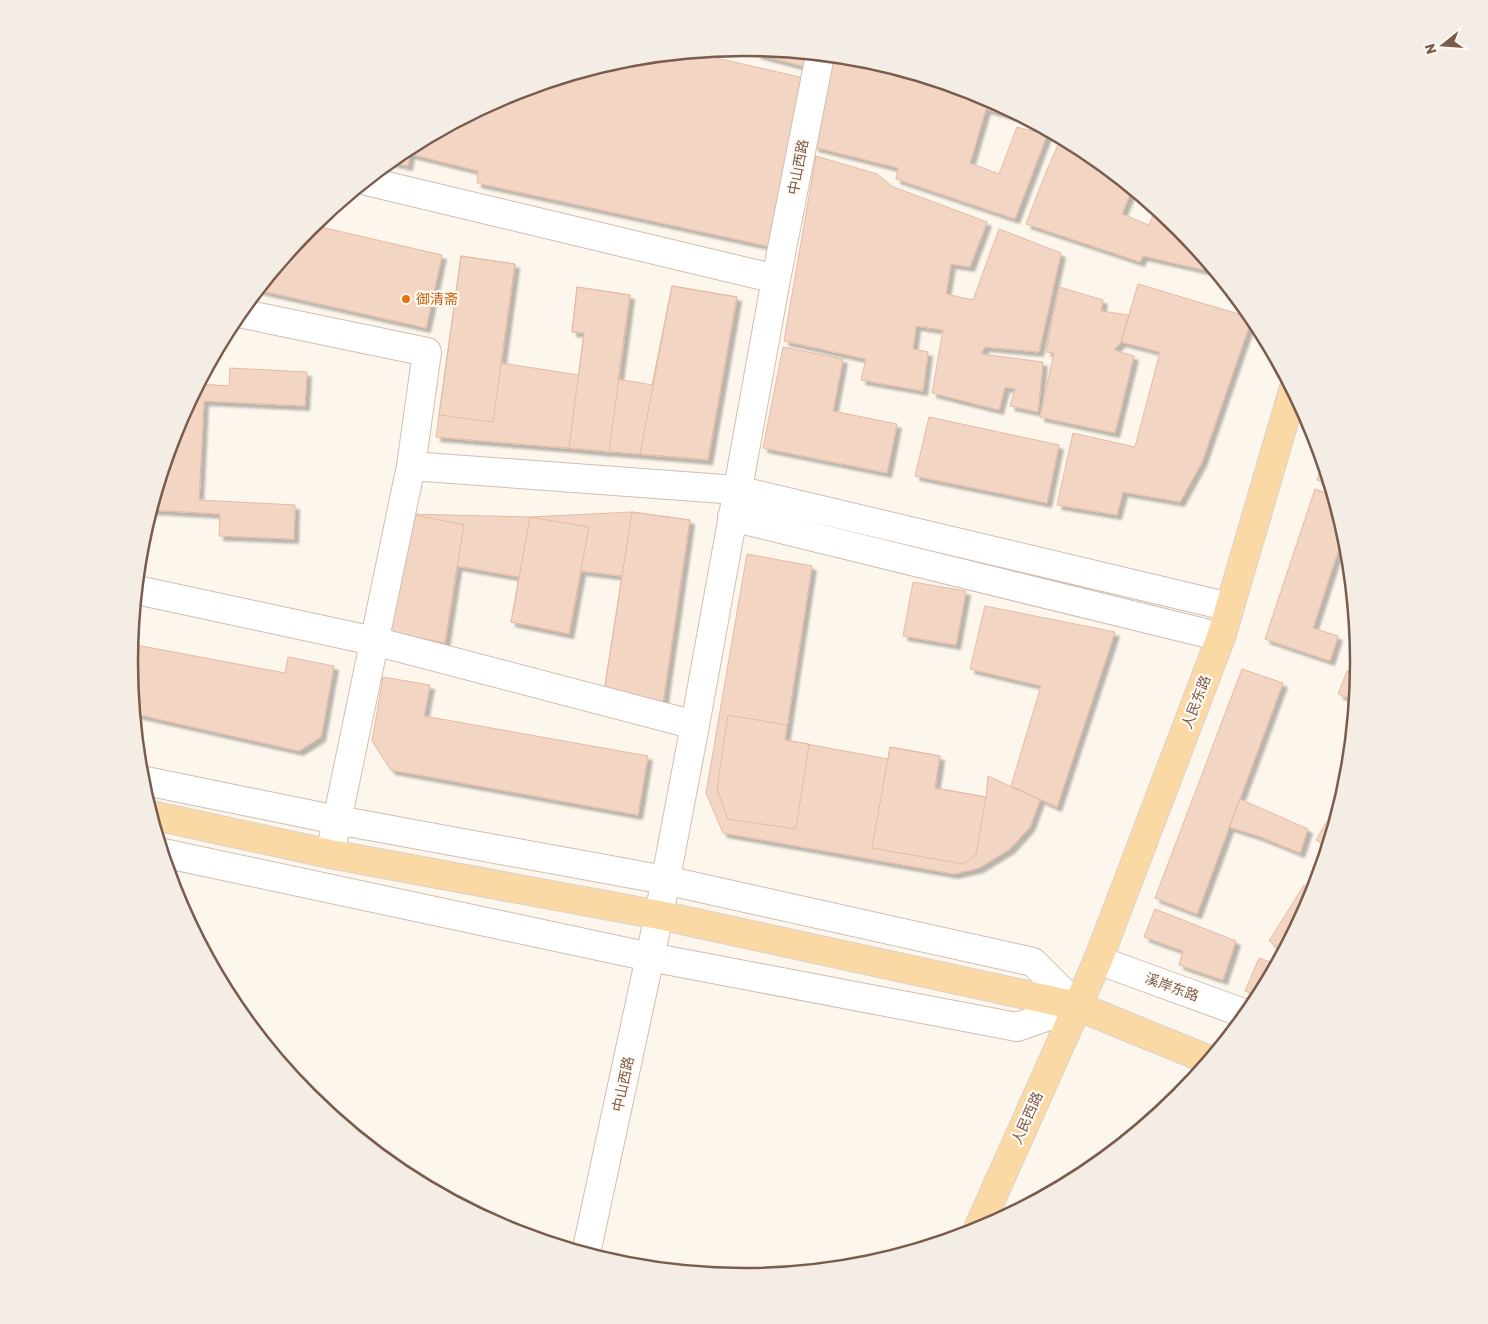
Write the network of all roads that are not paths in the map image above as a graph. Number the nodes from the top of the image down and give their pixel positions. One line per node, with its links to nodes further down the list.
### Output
1 (819, 61): 3 (street, 中山西路)
2 (372, 183): 3 (street)
3 (776, 279): 7 (street, 中山西路)
4 (247, 316): 6 (street)
5 (1290, 401): 10 (main road, 人民东路)
6 (411, 466): 7 (street); 12 (street)
7 (737, 490): 8 (street, 中山西路); 10 (street)
8 (732, 517): 11 (street); 13 (street, 中山西路)
9 (142, 591): 12 (street)
10 (1230, 608): 11 (main road, 人民东路)
11 (1221, 637): 22 (main road, 人民东路)
12 (374, 641): 13 (street); 16 (street)
13 (695, 725): 19 (street, 中山西路)
14 (150, 782): 16 (street)
15 (158, 816): 18 (main road)
16 (336, 820): 18 (street); 19 (street)
17 (169, 854): 21 (street)
18 (330, 854): 20 (main road)
19 (664, 880): 20 (street, 中山西路); 23 (street)
20 (659, 914): 21 (street, 中山西路); 23 (main road)
21 (650, 958): 23 (street); 27 (street, 中山西路)
22 (1098, 960): 23 (main road, 人民东路); 24 (street, 溪岸东路)
23 (1077, 1006): 25 (main road); 26 (main road, 人民西路)
24 (1239, 1011)
25 (1202, 1057)
26 (981, 1220)
27 (587, 1247)

